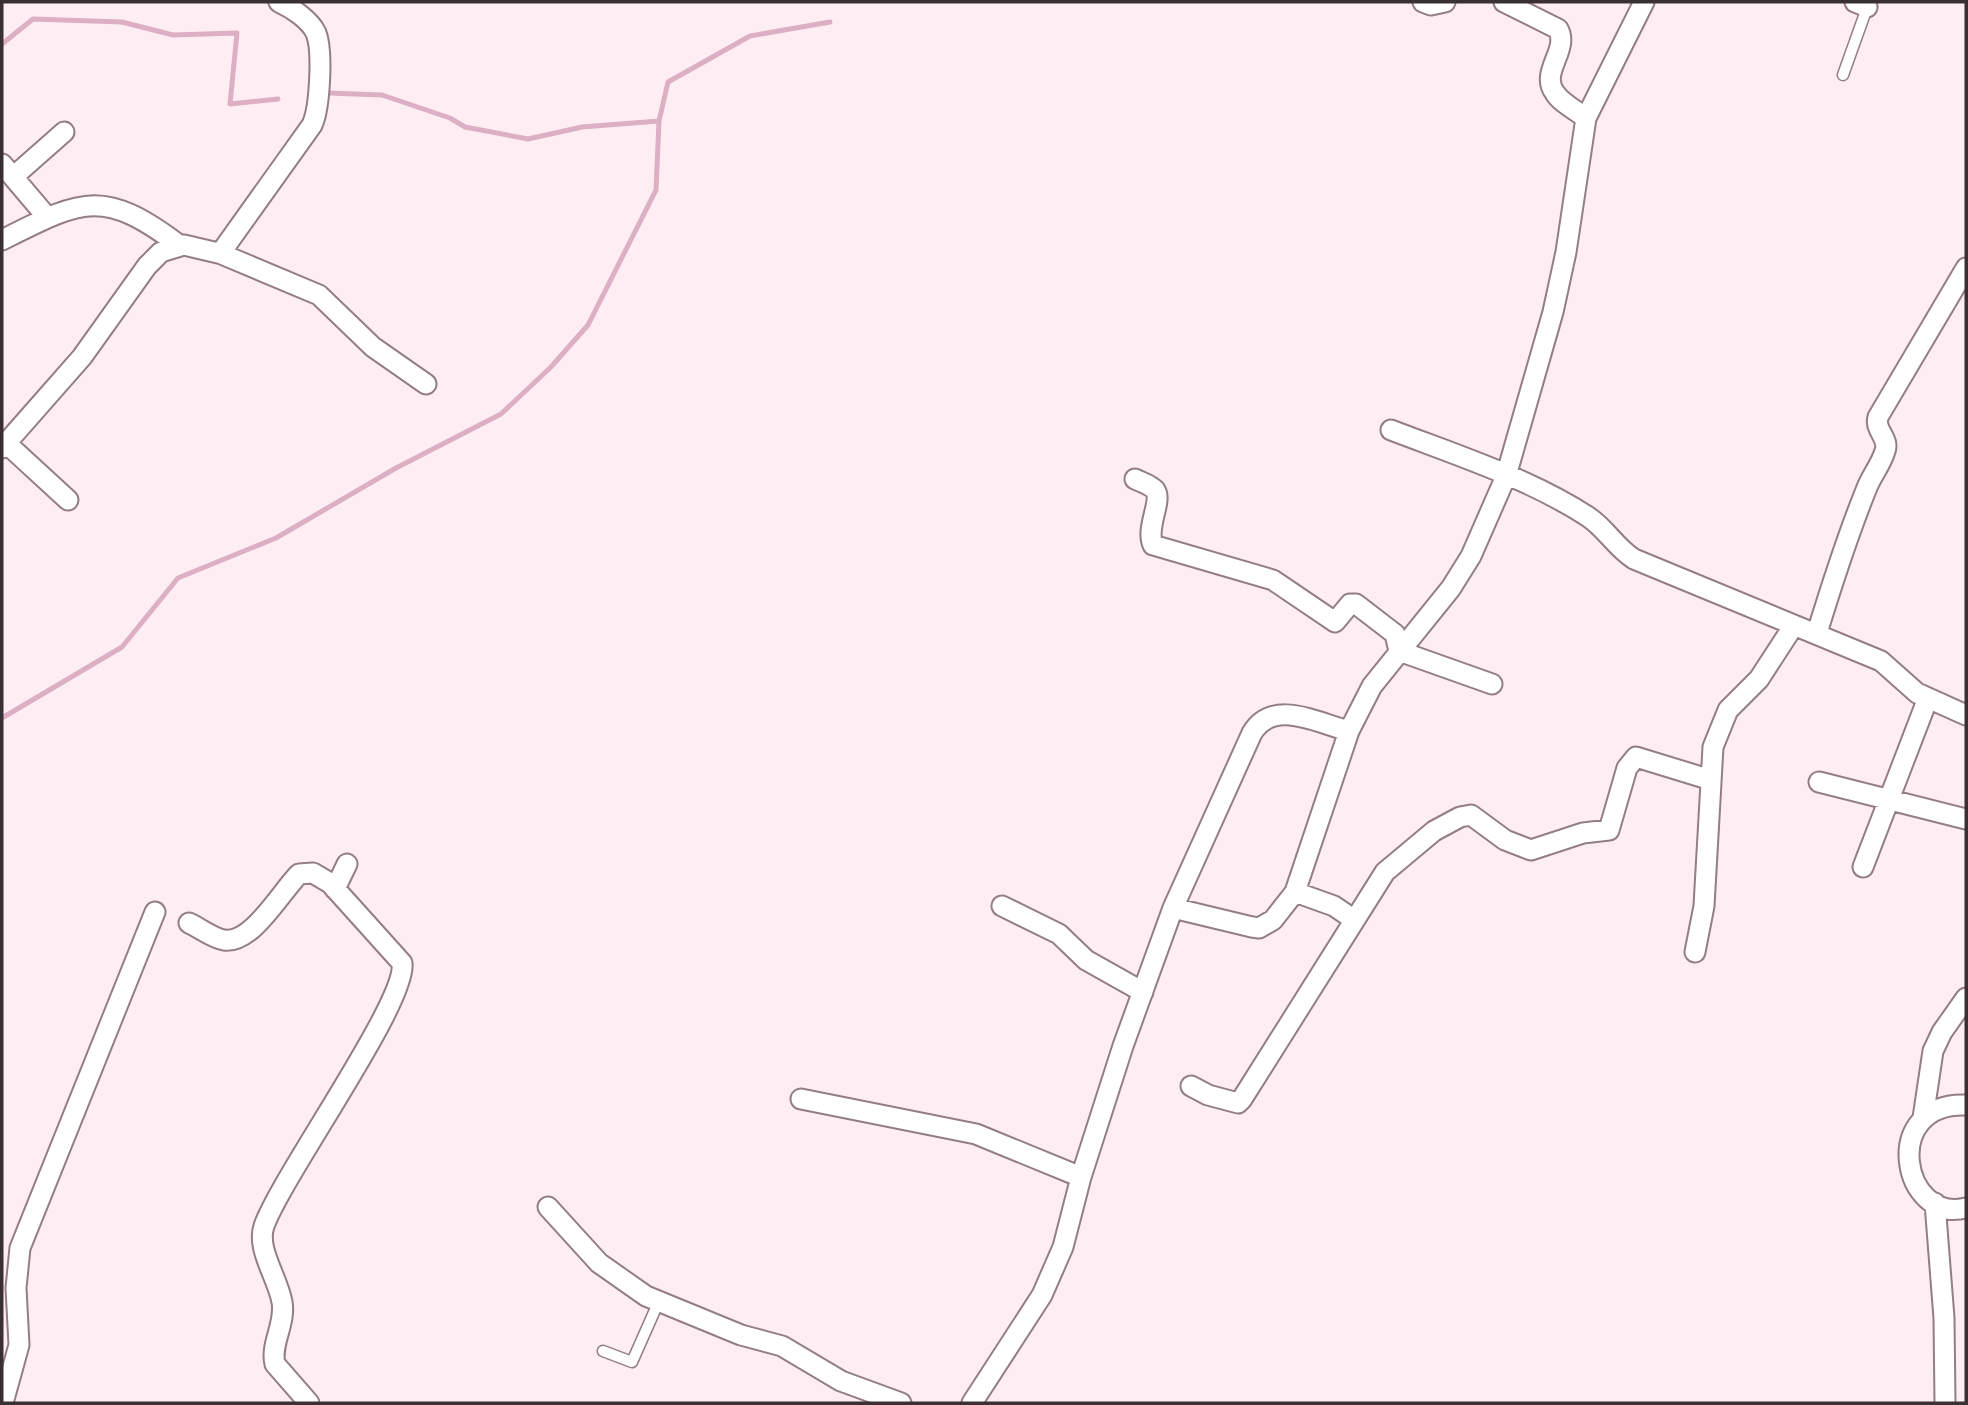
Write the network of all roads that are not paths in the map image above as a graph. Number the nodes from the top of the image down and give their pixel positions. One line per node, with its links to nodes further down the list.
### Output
1 (279, 2): 14 (street)
2 (1423, 2): 3 (street)
3 (1445, 2)
4 (1504, 2): 8 (street)
5 (1644, 2): 8 (street)
6 (1864, 3): 7 (lane)
7 (1843, 75)
8 (1586, 118): 19 (street)
9 (64, 132): 10 (street)
10 (7, 170): 11 (street)
11 (47, 217): 12 (street); 13 (street)
12 (2, 240)
13 (179, 245): 14 (street); 18 (street)
14 (219, 253): 16 (street)
15 (1966, 268): 23 (street)
16 (426, 384)
17 (1391, 430): 19 (street)
18 (4, 446): 21 (street)
19 (1506, 476): 22 (street); 24 (street)
20 (1135, 479): 24 (street)
21 (68, 500)
22 (1794, 625): 23 (street); 29 (street)
23 (1817, 633): 26 (street)
24 (1399, 651): 25 (street); 28 (street)
25 (1492, 684)
26 (1928, 698): 27 (street); 31 (street)
27 (1966, 715)
28 (1349, 732): 36 (street); 38 (street)
29 (1711, 780): 40 (street); 42 (street)
30 (1819, 782): 31 (street)
31 (1890, 798): 32 (street); 34 (street)
32 (1966, 819)
33 (347, 864): 35 (street)
34 (1863, 867)
35 (335, 889): 41 (street); 56 (street)
36 (1295, 892): 38 (street); 40 (street)
37 (1002, 906): 43 (street)
38 (1173, 908): 43 (street)
39 (155, 912): 55 (street)
40 (1353, 919): 45 (street)
41 (190, 923)
42 (1695, 951)
43 (1143, 992): 49 (street)
44 (1966, 998): 48 (street)
45 (1191, 1086)
46 (801, 1099): 49 (street)
47 (1966, 1105): 48 (street)
48 (1923, 1118): 50 (street)
49 (1081, 1177): 58 (street)
50 (1936, 1203): 52 (street); 59 (street)
51 (548, 1207): 53 (street)
52 (1966, 1208)
53 (659, 1301): 54 (lane); 57 (street)
54 (603, 1351)
55 (3, 1403)
56 (309, 1403)
57 (901, 1403)
58 (972, 1403)
59 (1945, 1403)

